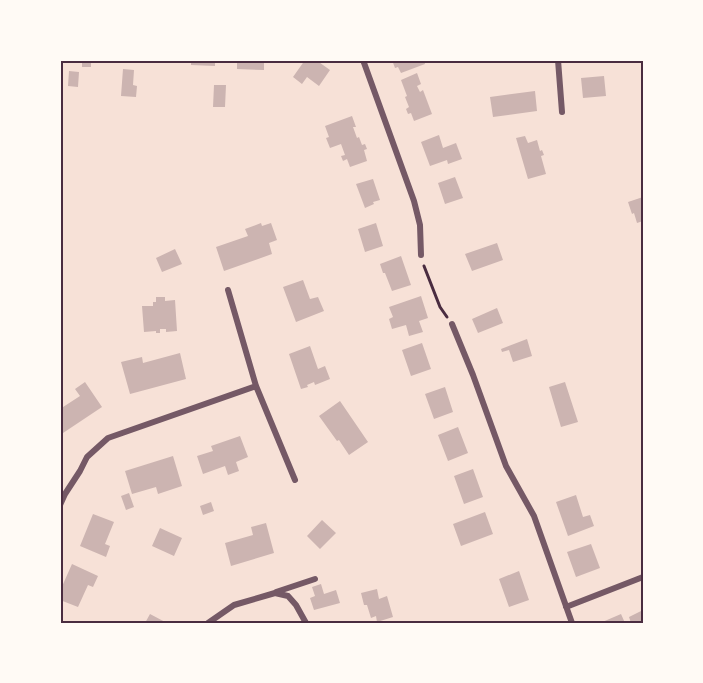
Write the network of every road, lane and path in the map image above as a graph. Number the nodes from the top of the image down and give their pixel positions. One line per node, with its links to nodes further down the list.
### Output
1 (363, 60): 4 (street)
2 (558, 60): 3 (street)
3 (562, 112)
4 (421, 255): 6 (path)
5 (228, 290): 7 (street)
6 (452, 324): 13 (street)
7 (256, 386): 8 (street); 9 (street)
8 (296, 480)
9 (60, 505)
10 (643, 577): 13 (street)
11 (315, 579): 12 (street)
12 (275, 592): 14 (street); 15 (street)
13 (566, 607): 16 (street)
14 (208, 623)
15 (306, 623)
16 (572, 623)

